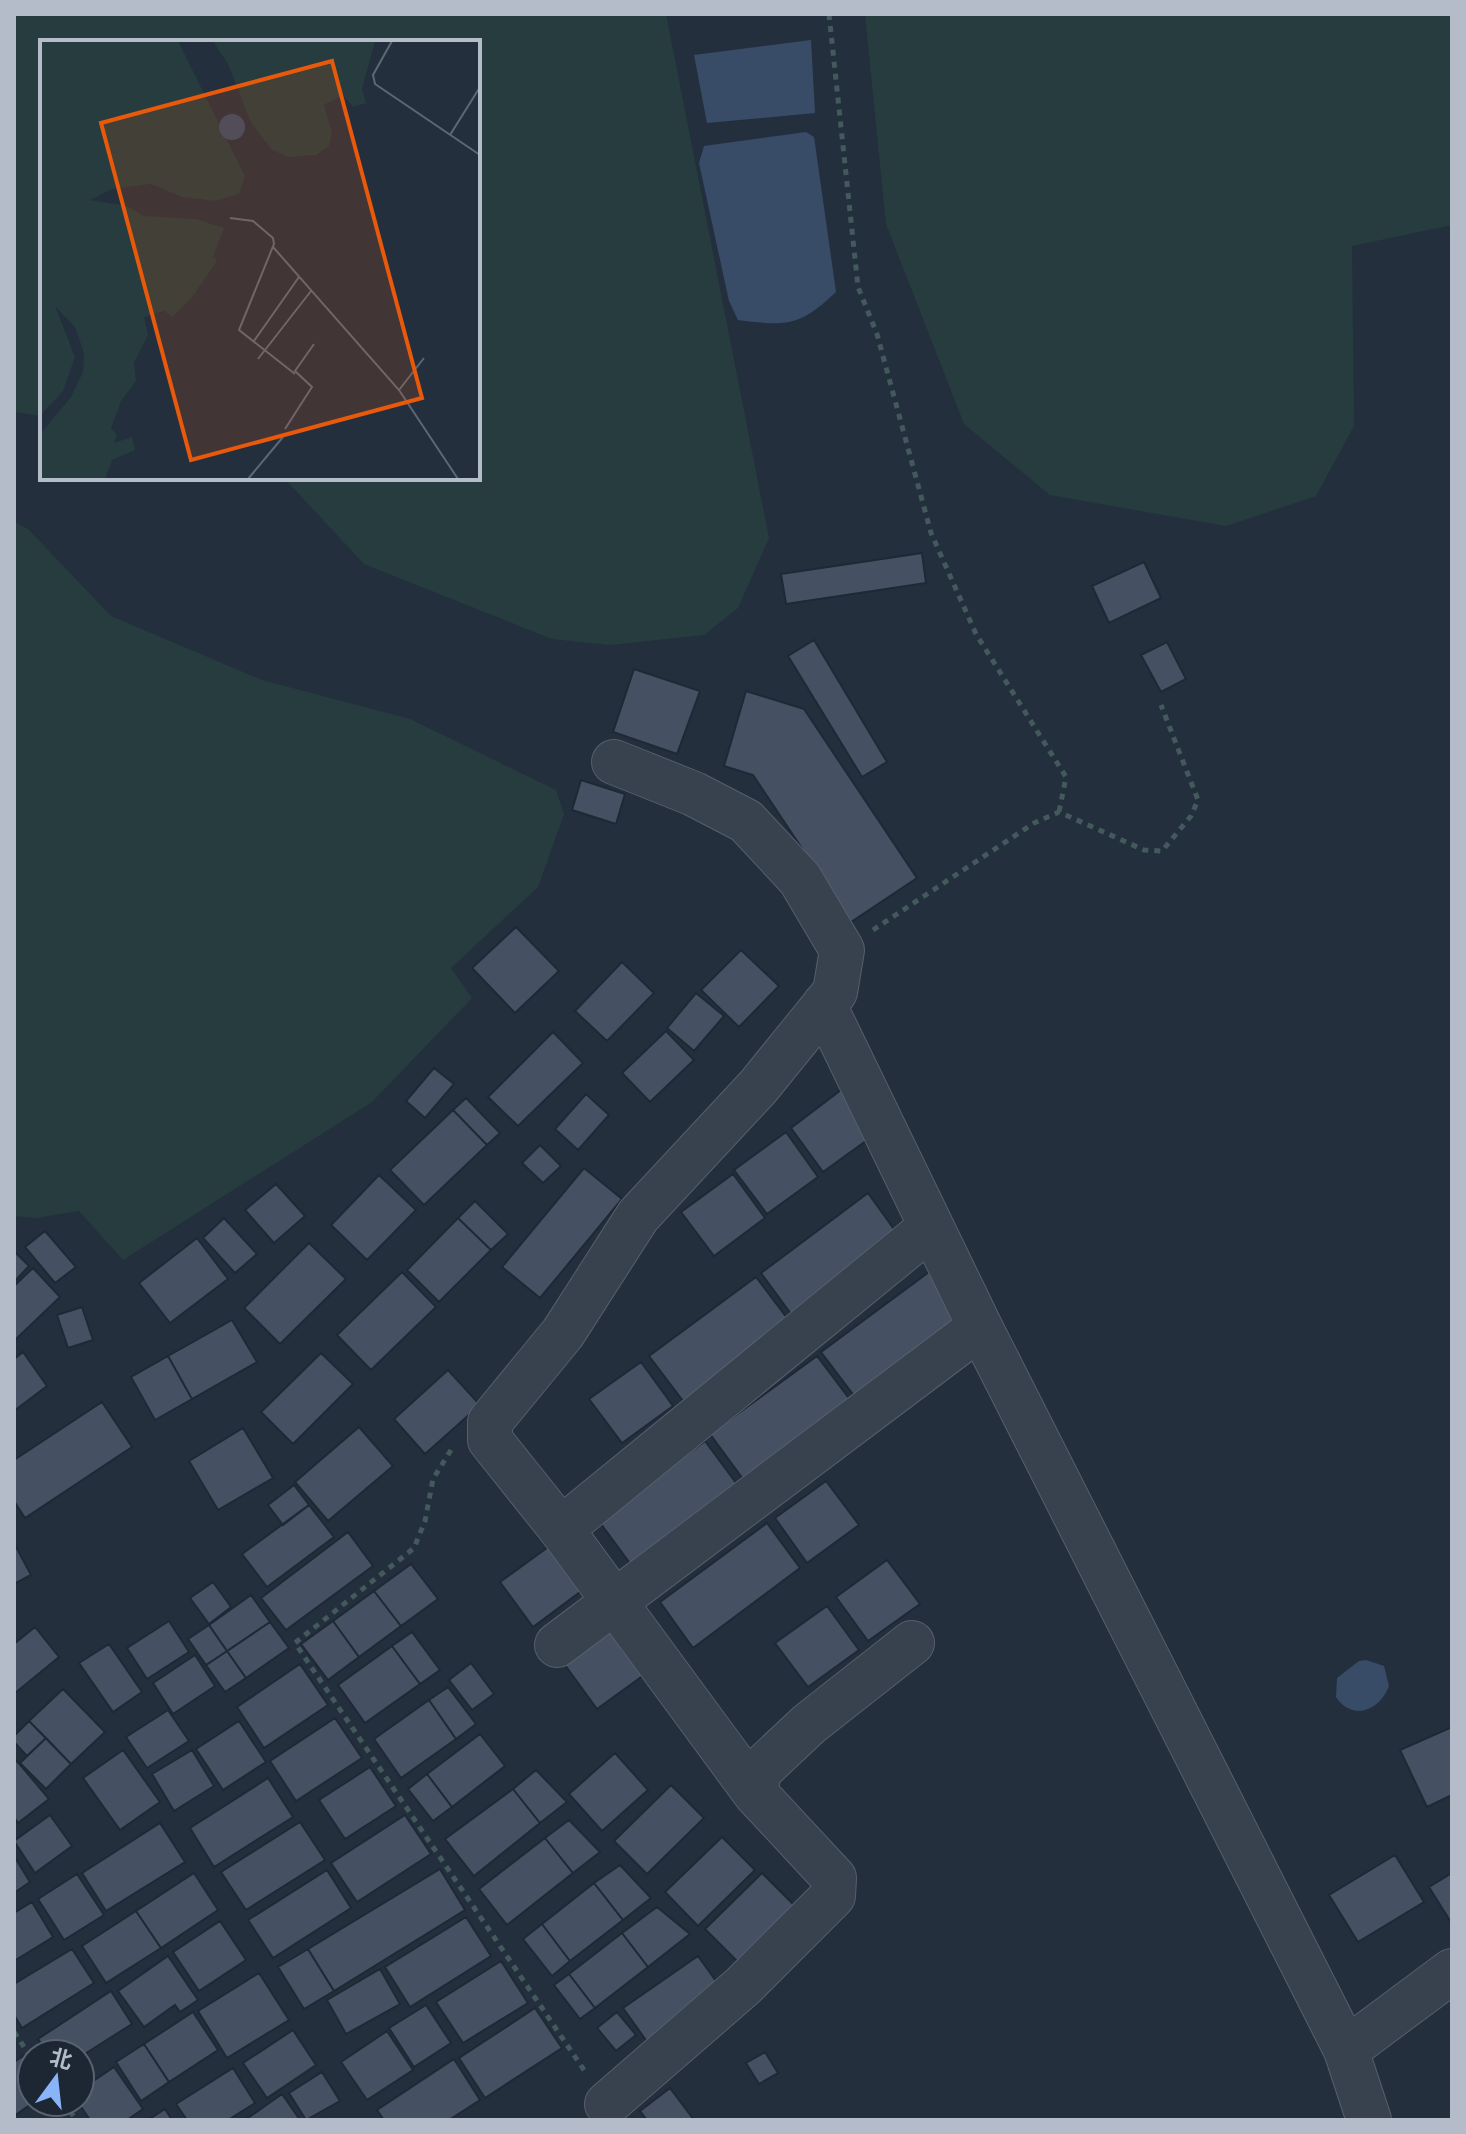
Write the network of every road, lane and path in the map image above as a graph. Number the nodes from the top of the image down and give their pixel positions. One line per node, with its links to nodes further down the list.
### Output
1 (829, 14): 4 (path)
2 (1161, 705): 4 (path)
3 (614, 762): 5 (street)
4 (1059, 812): 5 (path)
5 (842, 950): 6 (street)
6 (824, 1005): 7 (street); 9 (street)
7 (931, 1227): 8 (street); 10 (street)
8 (980, 1327): 11 (street); 16 (street)
9 (490, 1422): 10 (street); 17 (path)
10 (561, 1529): 11 (street)
11 (615, 1603): 13 (street); 14 (street)
12 (912, 1643): 14 (street)
13 (557, 1645)
14 (755, 1793): 17 (street)
15 (1452, 1971): 16 (street)
16 (1346, 2050): 18 (street)
17 (607, 2104)
18 (1369, 2120)

